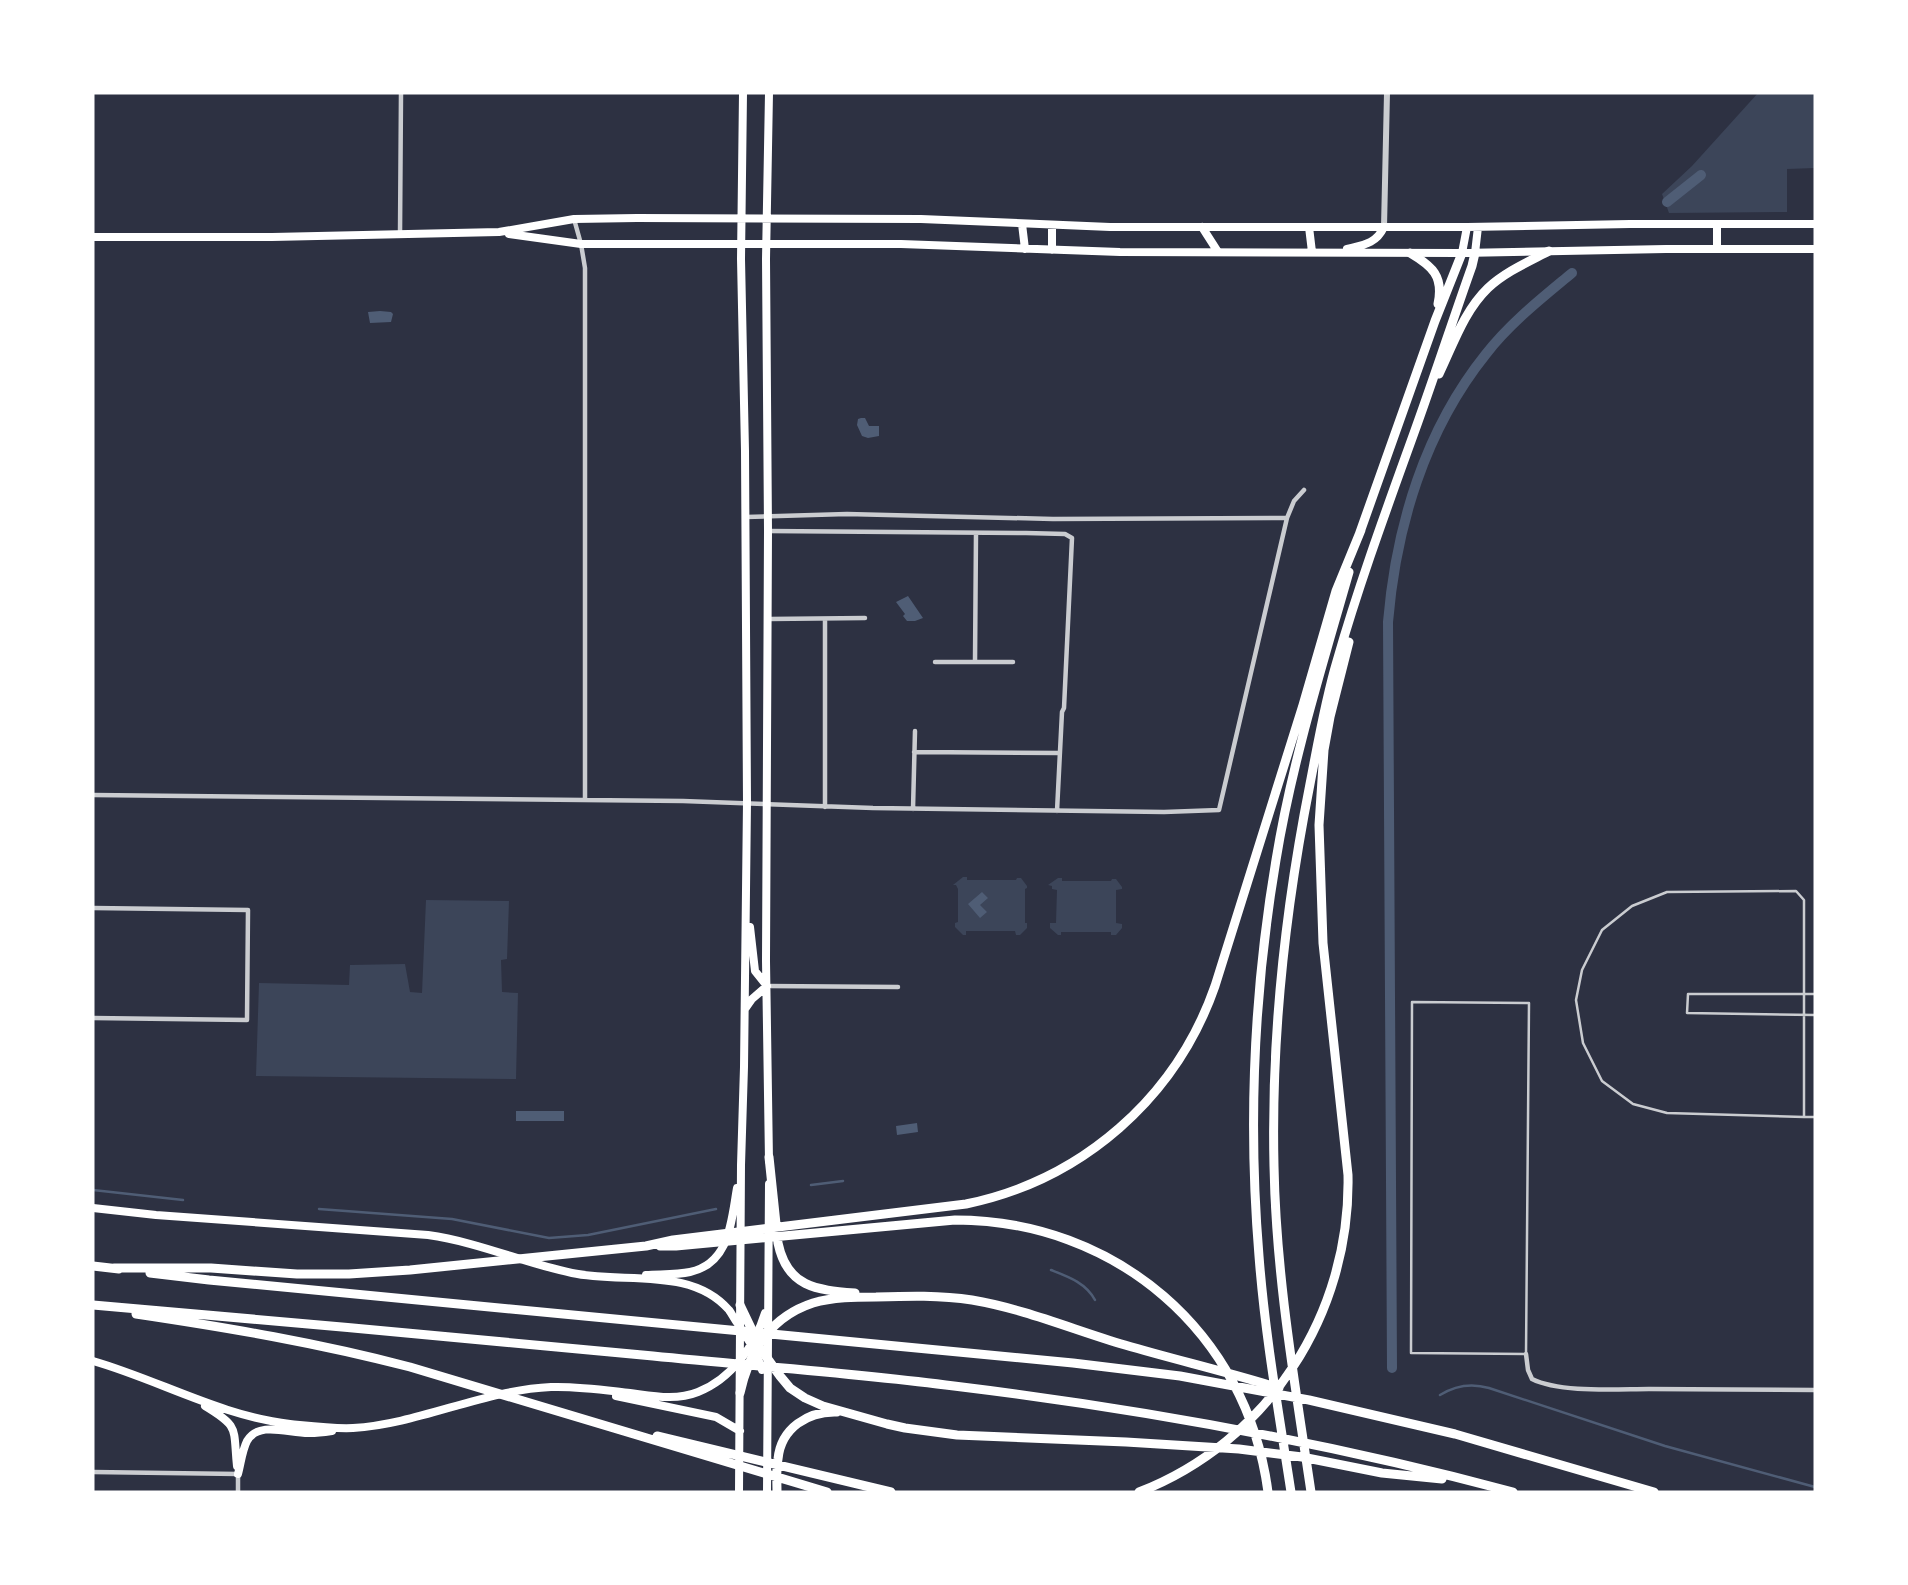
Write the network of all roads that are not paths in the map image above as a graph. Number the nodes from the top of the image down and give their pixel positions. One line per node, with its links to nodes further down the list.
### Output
1 (401, 93): 18 (street)
2 (743, 93): 5 (main road)
3 (769, 93): 6 (main road)
4 (1387, 93): 16 (street)
5 (742, 218): 6 (main road); 7 (main road); 20 (main road)
6 (767, 218): 8 (main road); 21 (main road)
7 (575, 219): 17 (main road); 22 (street)
8 (1022, 223): 11 (main road); 23 (main road)
9 (1717, 224): 10 (main road); 15 (main road); 24 (main road)
10 (1815, 224)
11 (1052, 225): 12 (main road); 26 (main road)
12 (1202, 227): 13 (main road); 28 (main road)
13 (1309, 227): 16 (main road); 29 (main road)
14 (1467, 227): 15 (main road); 16 (main road); 32 (main road)
15 (1478, 227): 33 (main road)
16 (1384, 228): 30 (main road)
17 (499, 232): 18 (main road); 22 (main road)
18 (400, 235): 19 (main road)
19 (93, 237)
20 (741, 243): 21 (main road); 22 (main road); 38 (main road)
21 (766, 243): 23 (main road); 37 (main road)
22 (582, 244): 54 (street)
23 (1025, 249): 26 (main road)
24 (1717, 249): 25 (main road); 27 (main road)
25 (1815, 249)
26 (1052, 250): 28 (main road)
27 (1549, 251): 33 (main road); 35 (highway)
28 (1218, 252): 29 (main road)
29 (1312, 252): 30 (main road)
30 (1331, 252): 31 (main road)
31 (1410, 253): 32 (main road); 34 (highway)
32 (1462, 253): 33 (main road); 34 (highway)
33 (1475, 253): 35 (highway)
34 (1435, 321): 40 (highway)
35 (1425, 401): 43 (highway)
36 (1304, 491): 39 (street)
37 (768, 516): 38 (street); 39 (street); 41 (main road)
38 (746, 517): 55 (main road)
39 (1287, 518): 59 (street)
40 (1361, 530): 75 (highway); 111 (highway)
41 (768, 531): 42 (street); 45 (main road)
42 (976, 533): 48 (street); 52 (street)
43 (1359, 594): 109 (highway); 112 (highway)
44 (865, 618): 46 (street)
45 (768, 619): 46 (street); 56 (main road)
46 (825, 619): 57 (street)
47 (935, 662): 48 (street)
48 (975, 662): 49 (street)
49 (1013, 662)
50 (915, 731): 51 (street)
51 (914, 752): 52 (street); 58 (street)
52 (1059, 754): 59 (street)
53 (93, 795): 54 (street)
54 (584, 800): 55 (street)
55 (747, 802): 56 (street); 60 (main road)
56 (767, 804): 57 (street); 62 (main road)
57 (825, 807): 58 (street)
58 (913, 809): 59 (street)
59 (1056, 811)
60 (746, 887): 62 (main road); 66 (main road)
61 (93, 908): 69 (street)
62 (767, 986): 63 (street); 66 (main road); 72 (main road)
63 (898, 987)
64 (1804, 994): 65 (lane); 67 (lane); 67 (lane); 70 (lane)
65 (1815, 994)
66 (745, 1009): 73 (main road)
67 (1804, 1014): 68 (lane); 70 (lane)
68 (1815, 1014)
69 (93, 1018)
70 (1804, 1117): 71 (lane)
71 (1815, 1117)
72 (769, 1157): 79 (highway); 80 (main road)
73 (741, 1166): 78 (main road); 81 (main road)
74 (93, 1208): 78 (main road)
75 (646, 1246): 77 (highway); 110 (highway)
76 (93, 1266): 77 (highway)
77 (114, 1268): 95 (highway)
78 (608, 1278): 83 (main road)
79 (895, 1296): 84 (highway); 95 (highway)
80 (768, 1303): 84 (main road); 85 (main road)
81 (740, 1305): 83 (main road); 85 (highway)
82 (93, 1306): 97 (highway); 102 (highway)
83 (740, 1328): 85 (main road); 87 (main road)
84 (768, 1332): 85 (highway); 88 (main road)
85 (755, 1344): 87 (main road); 88 (highway); 91 (main road); 93 (highway)
86 (1526, 1354): 86 (lane); 92 (street)
87 (740, 1359): 90 (main road); 93 (main road)
88 (768, 1359): 91 (main road); 96 (highway)
89 (93, 1361): 94 (main road)
90 (579, 1387): 98 (main road); 99 (main road)
91 (768, 1390): 105 (main road)
92 (1815, 1390)
93 (740, 1394): 99 (main road)
94 (188, 1395): 98 (main road); 101 (main road)
95 (1337, 1406): 114 (highway)
96 (856, 1416): 102 (highway); 106 (highway)
97 (597, 1423): 107 (highway); 108 (highway)
98 (352, 1428): 101 (main road)
99 (740, 1431): 104 (main road)
100 (93, 1472): 101 (street)
101 (238, 1474): 103 (street)
102 (1475, 1483): 113 (highway)
103 (238, 1492)
104 (739, 1492)
105 (767, 1492)
106 (777, 1492)
107 (825, 1492)
108 (891, 1492)
109 (1139, 1492)
110 (1268, 1492)
111 (1291, 1492)
112 (1311, 1492)
113 (1513, 1492)
114 (1654, 1492)

